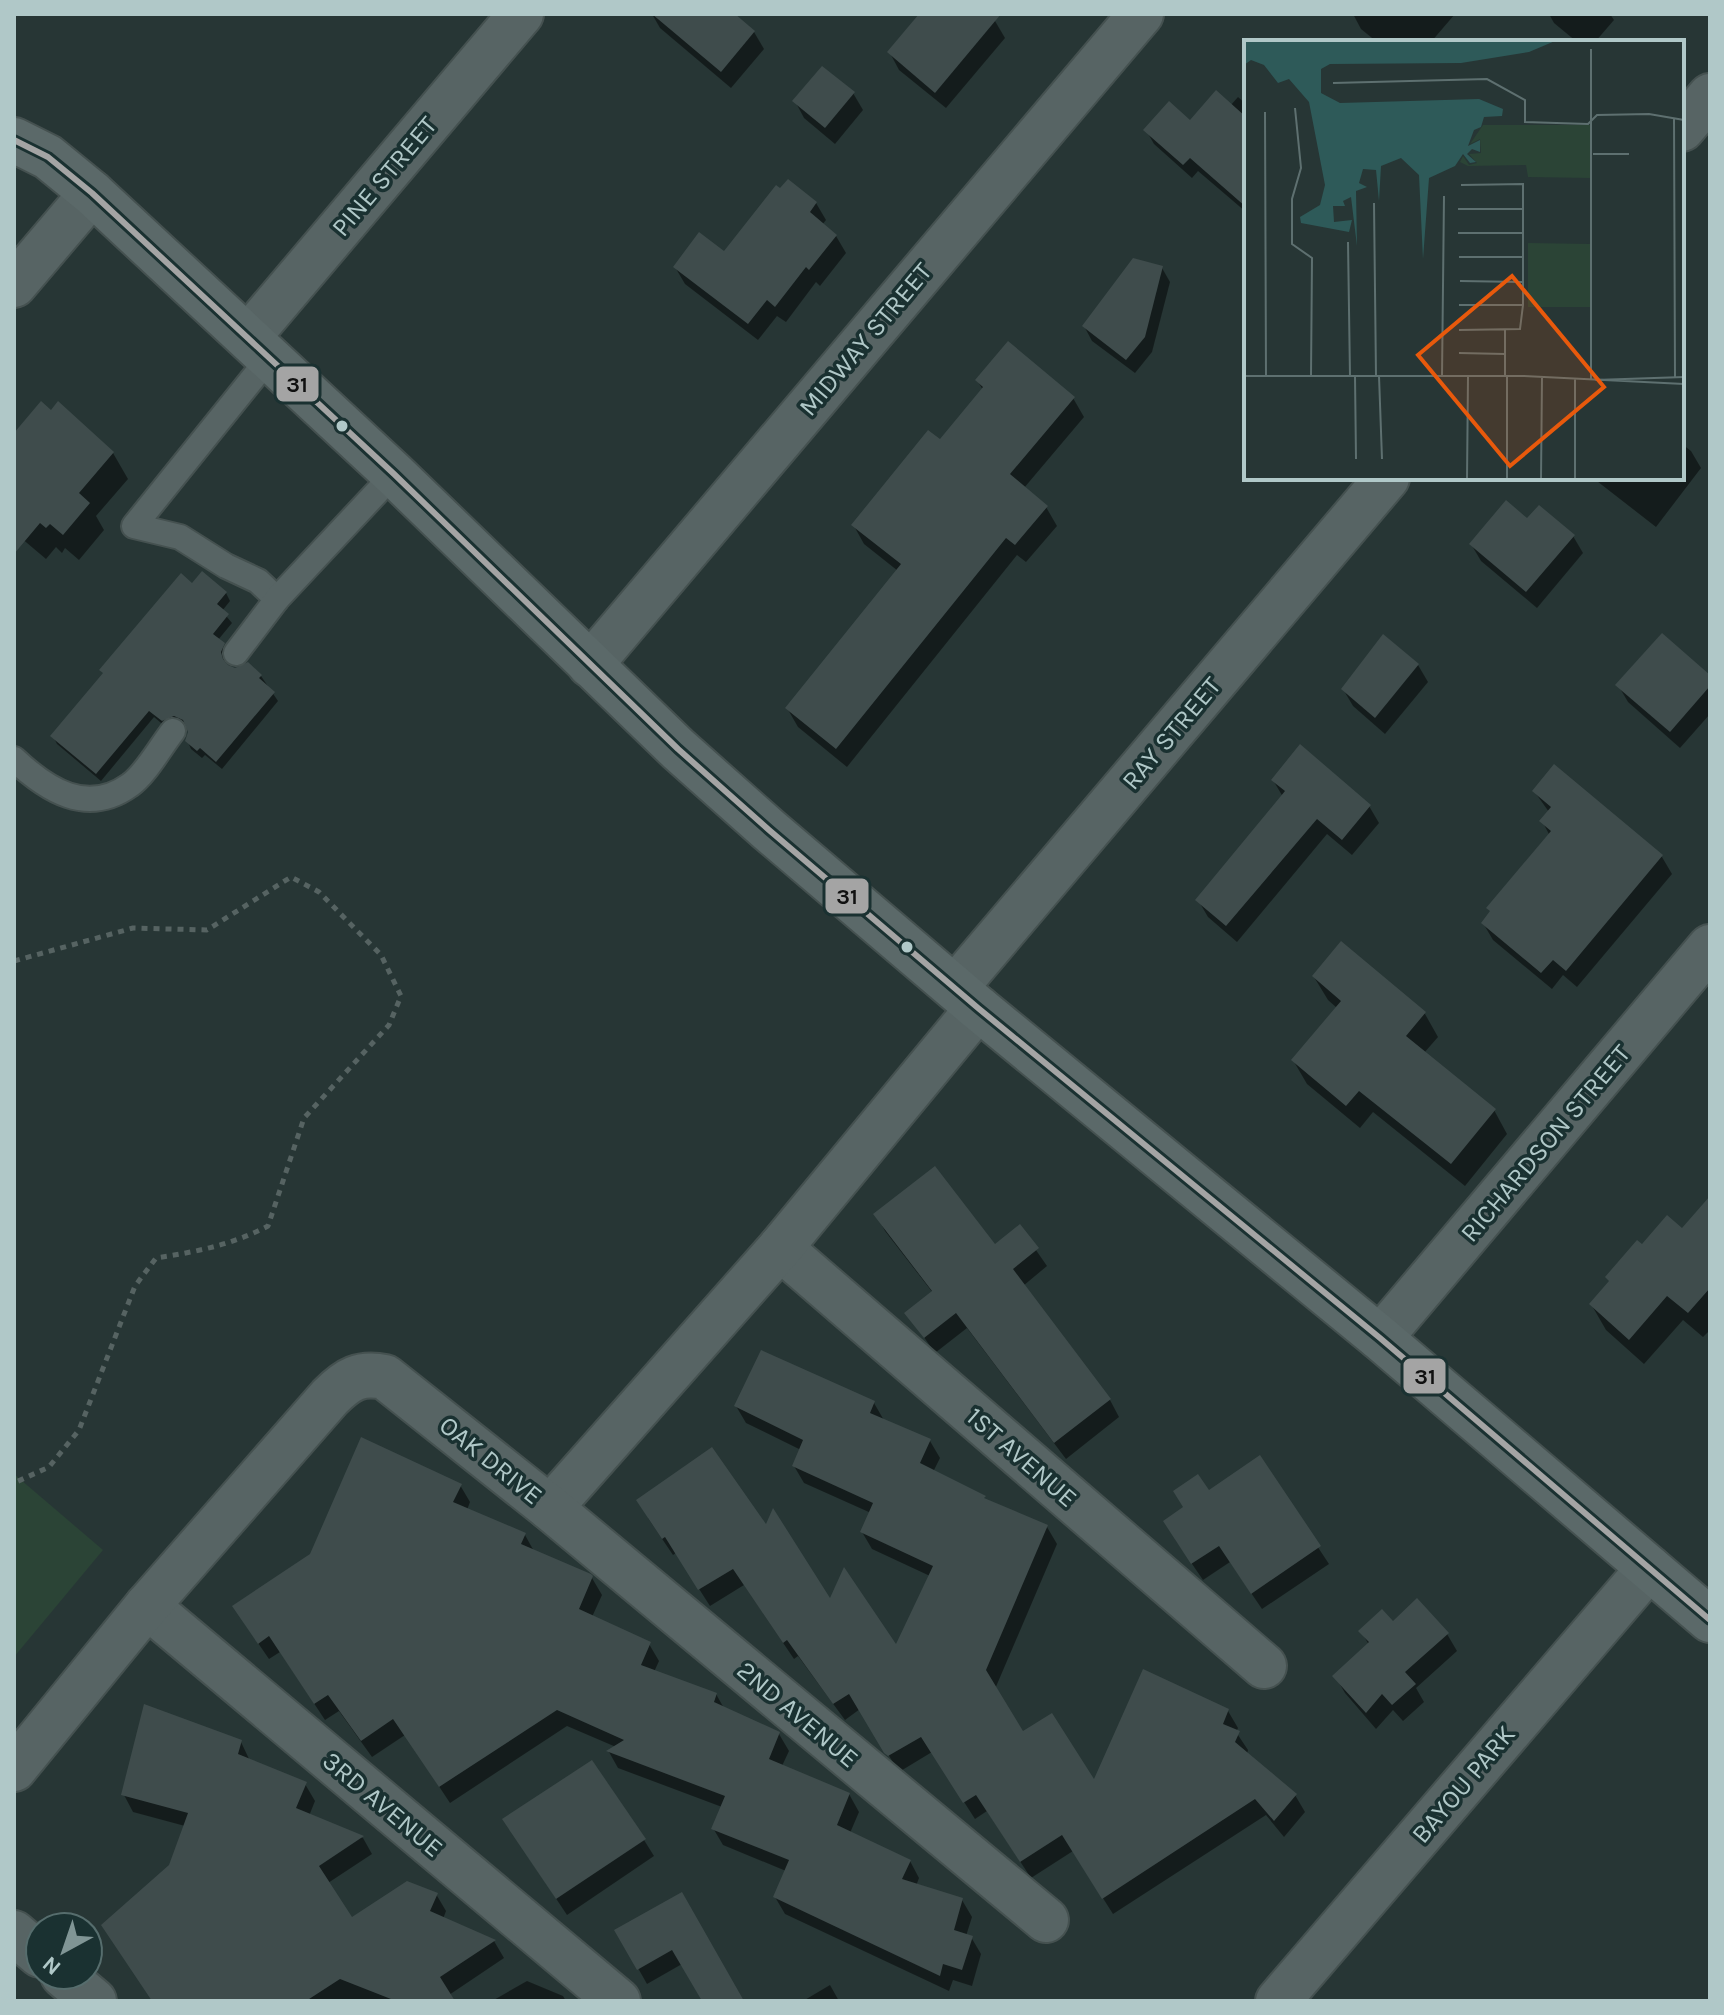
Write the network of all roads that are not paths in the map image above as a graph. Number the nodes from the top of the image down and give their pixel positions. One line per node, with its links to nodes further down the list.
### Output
1 (521, 14): 9 (street, PINE STREET)
2 (1141, 14): 14 (street, MIDWAY STREET)
3 (1710, 96): 5 (street)
4 (14, 109): 6 (main road)
5 (1684, 127)
6 (31, 148): 7 (main road)
7 (92, 193): 8 (street); 9 (main road)
8 (14, 285)
9 (259, 347): 10 (main road); 12 (lane)
10 (394, 474): 12 (lane); 14 (main road)
11 (1385, 480): 18 (street, RAY STREET)
12 (277, 599): 13 (lane)
13 (236, 653)
14 (590, 665): 18 (main road)
15 (173, 731): 16 (lane)
16 (14, 759)
17 (1710, 947): 20 (street, RICHARDSON STREET)
18 (967, 998): 19 (street, OAK DRIVE); 20 (main road)
19 (780, 1248): 21 (street, OAK DRIVE); 25 (street, 1ST AVENUE)
20 (1380, 1338): 22 (main road)
21 (550, 1508): 23 (street, OAK DRIVE); 27 (street, 2ND AVENUE)
22 (1649, 1568): 24 (main road); 29 (street, BAYOU PARK)
23 (147, 1606): 26 (street, OAK DRIVE); 28 (street, 3RD AVENUE)
24 (1710, 1620)
25 (1264, 1666)
26 (14, 1769)
27 (1046, 1920)
28 (618, 2001)
29 (1278, 2001)

